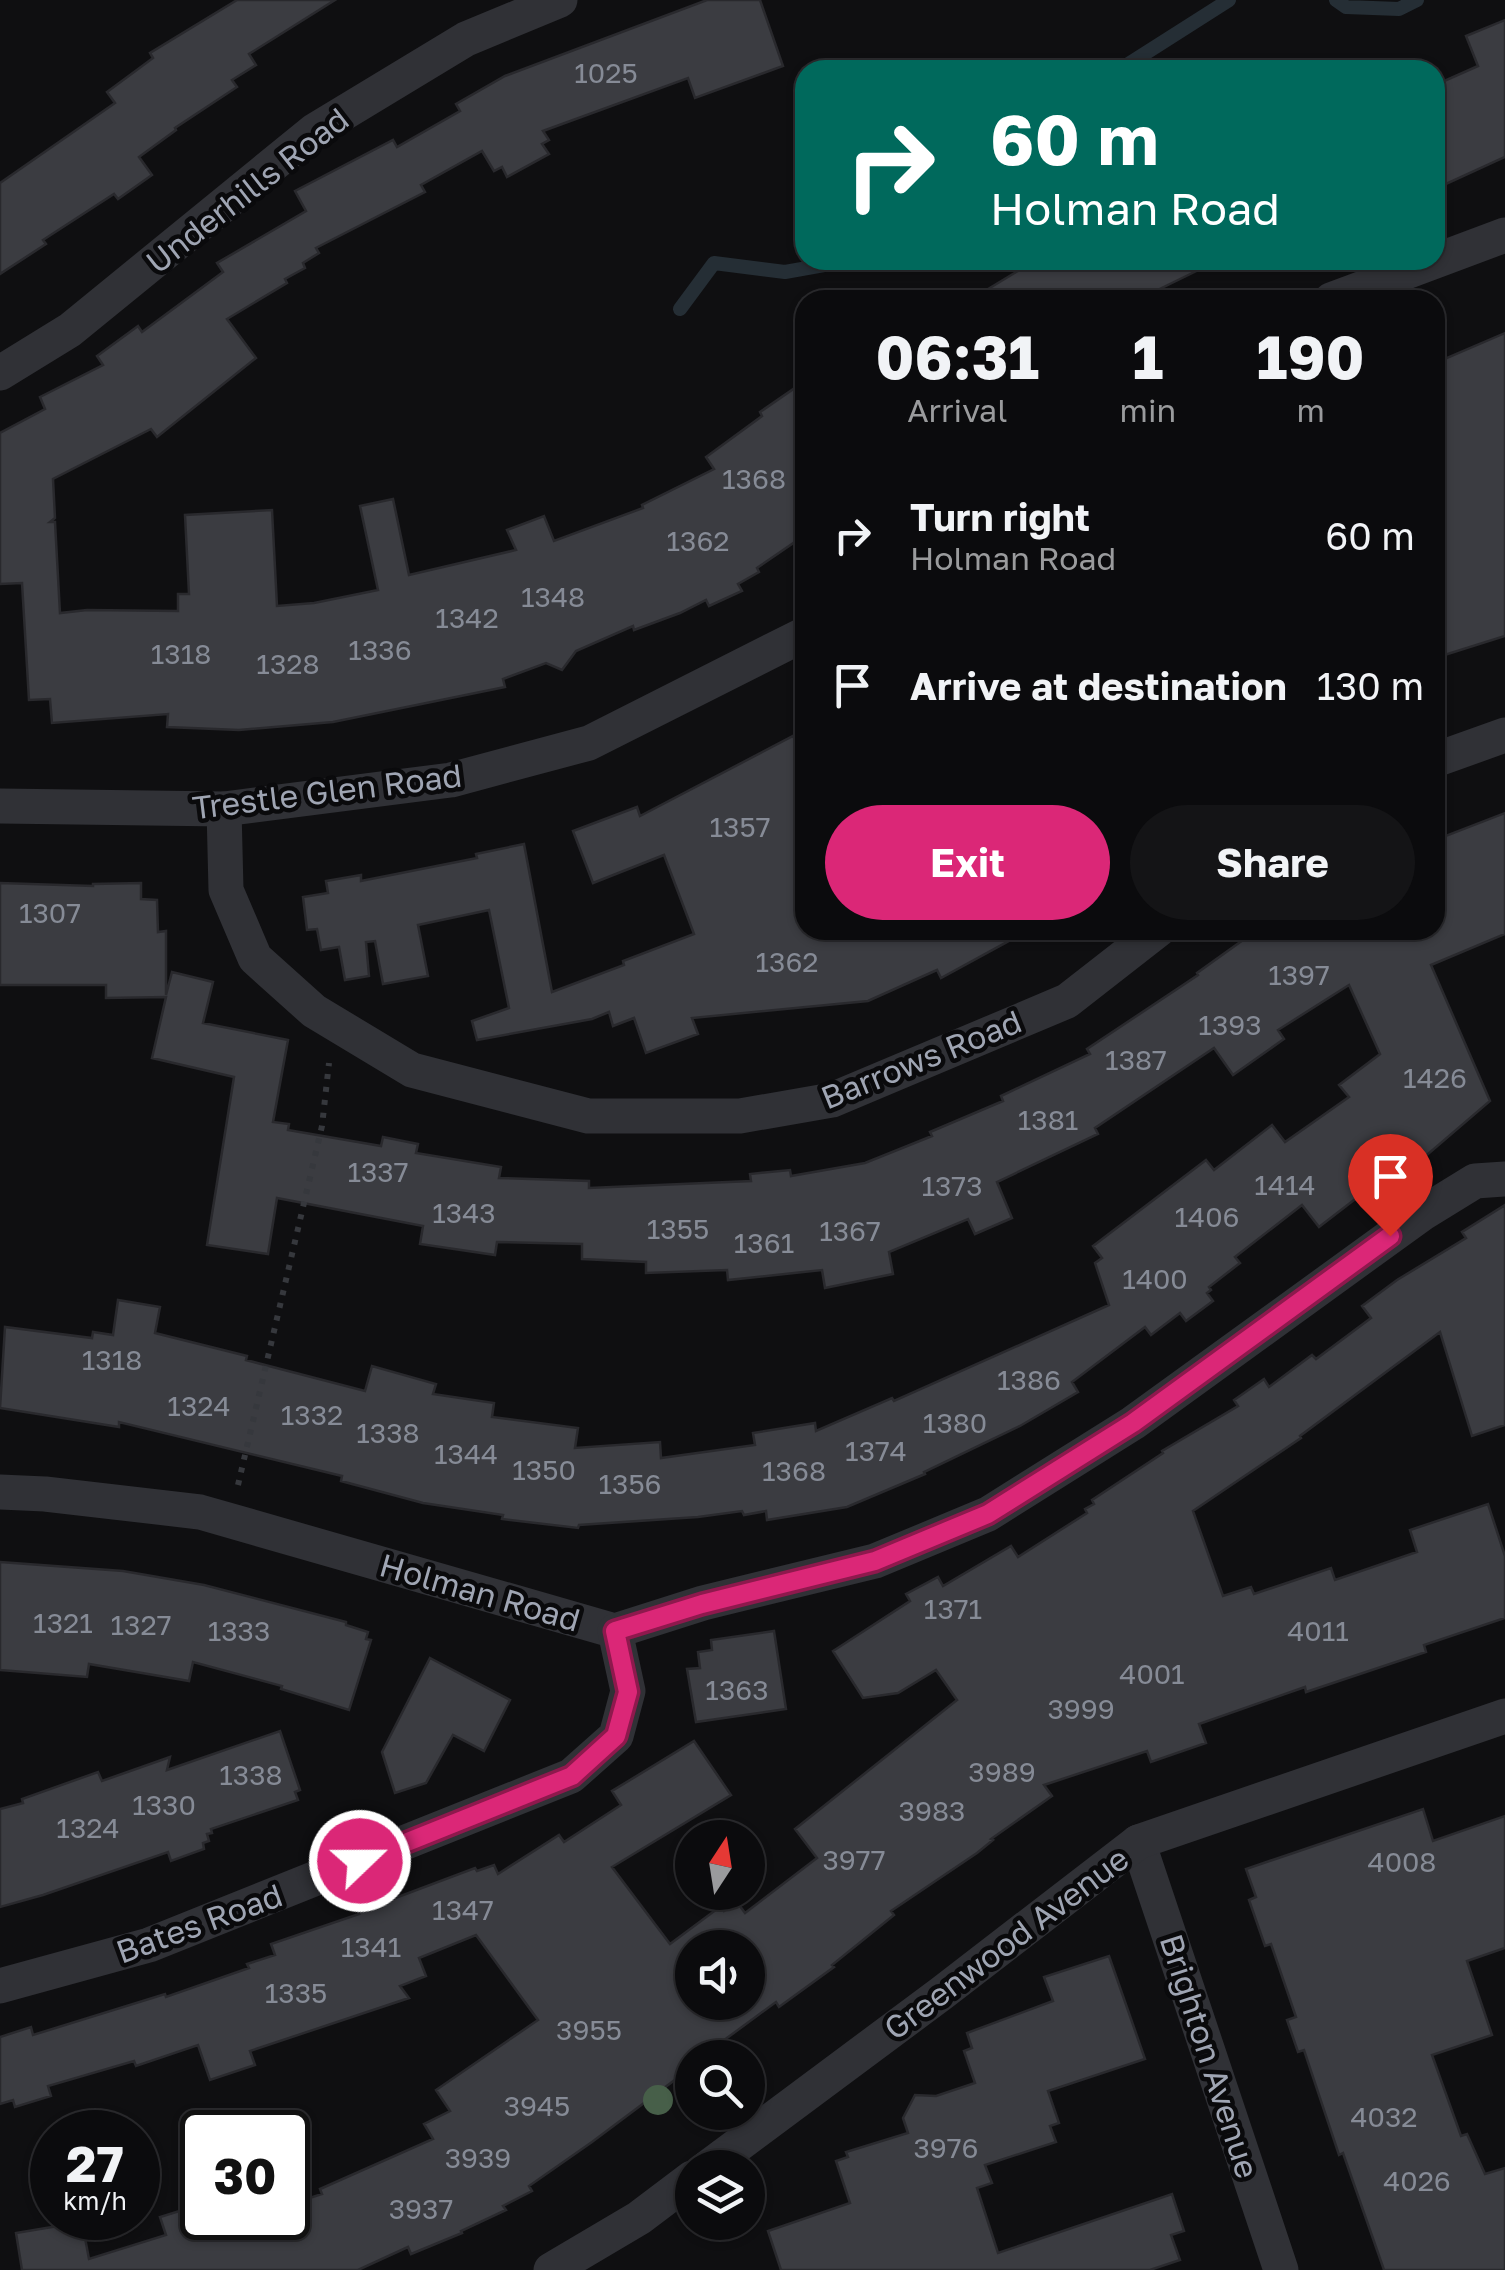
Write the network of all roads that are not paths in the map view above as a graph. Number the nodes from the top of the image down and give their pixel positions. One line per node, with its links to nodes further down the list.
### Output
1 (560, 0): 6 (street, Underhills Road)
2 (1505, 235): 3 (street)
3 (1445, 257)
4 (1411, 270): 5 (street)
5 (1358, 290)
6 (0, 372)
7 (795, 639): 11 (street, Trestle Glen Road)
8 (1505, 736): 9 (street)
9 (1445, 757)
10 (0, 806): 11 (street, Trestle Glen Road)
11 (224, 809): 12 (street, Barrows Road)
12 (1145, 940)
13 (1505, 1179): 15 (street, Holman Road)
14 (0, 1492): 15 (street, Holman Road)
15 (615, 1631): 18 (street, Bates Road)
16 (1505, 1716): 17 (street, Greenwood Avenue)
17 (1138, 1842): 19 (street, Greenwood Avenue); 22 (street, Brighton Avenue)
18 (0, 1986)
19 (731, 2150)
20 (675, 2191): 21 (street)
21 (551, 2270)
22 (1281, 2270)

